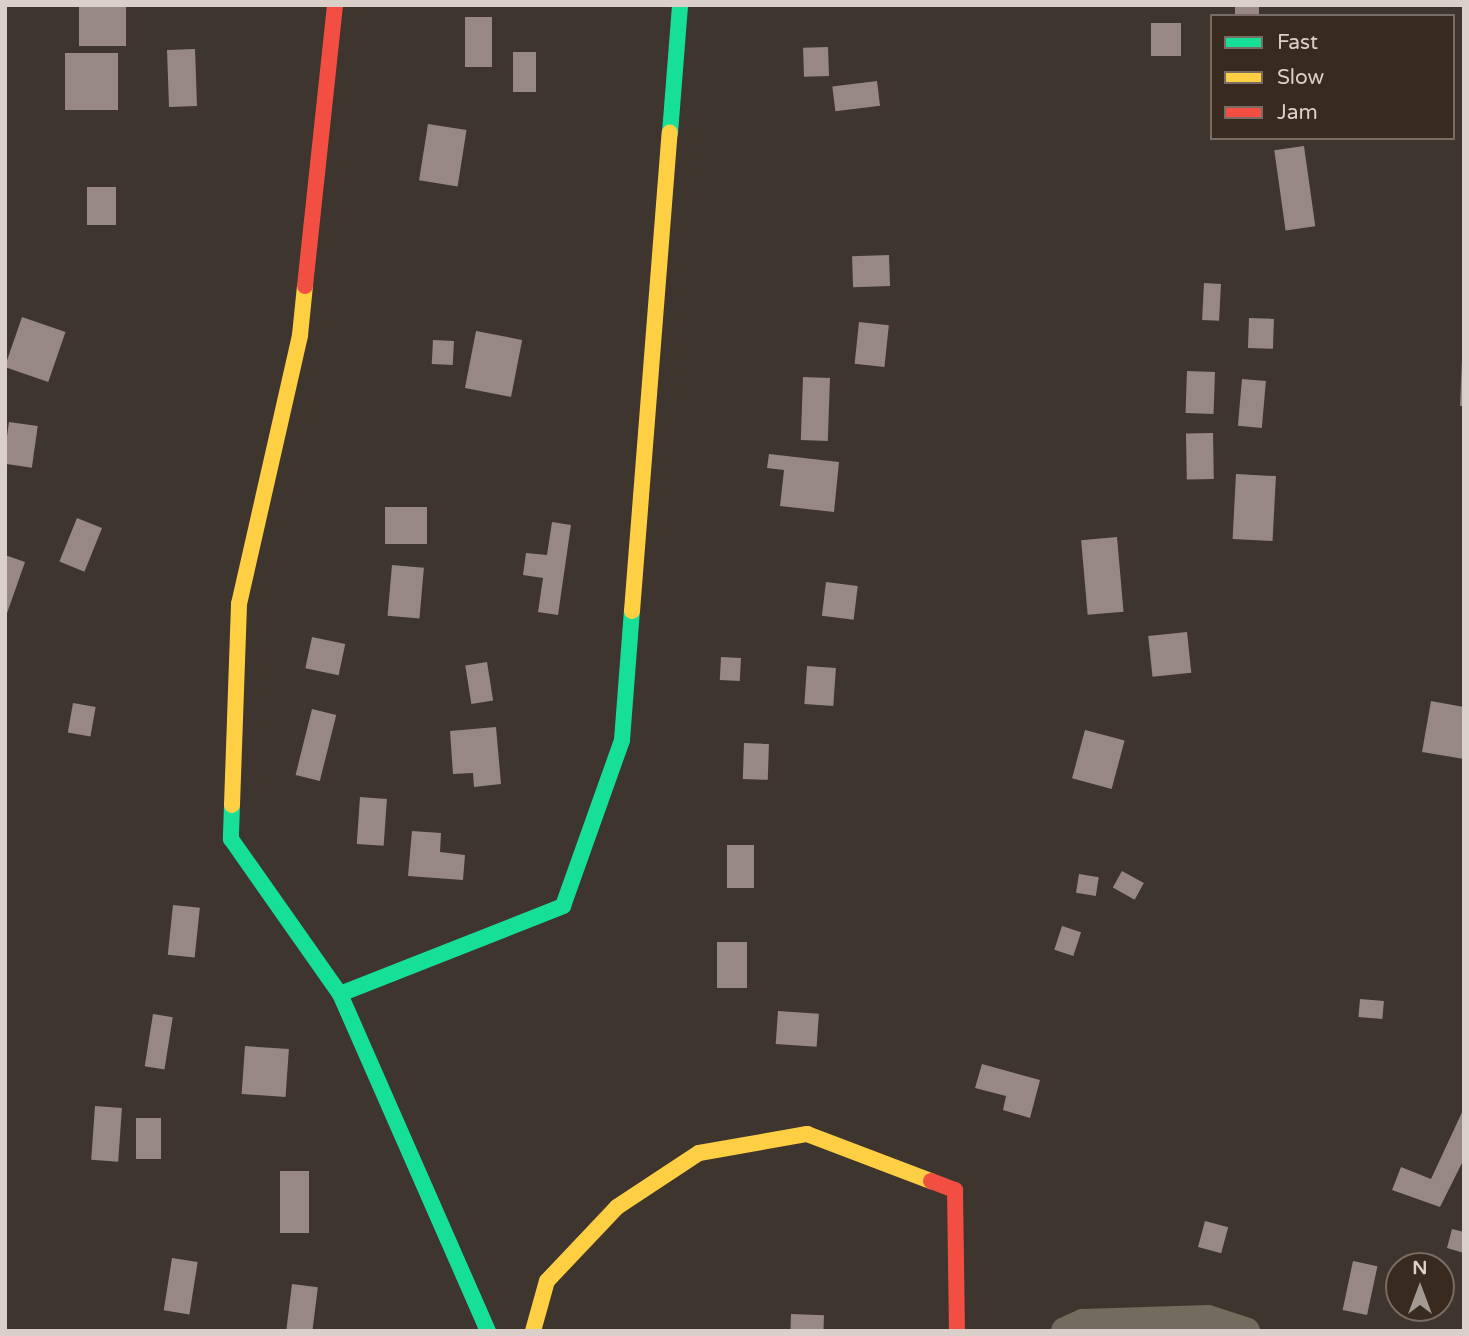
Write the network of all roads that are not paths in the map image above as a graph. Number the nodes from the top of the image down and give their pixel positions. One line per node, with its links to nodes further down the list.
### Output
1 (335, 5): 3 (street)
2 (680, 5): 3 (street)
3 (340, 993): 4 (street)
4 (488, 1331)
5 (533, 1331): 6 (street)
6 (957, 1331)
7 (1065, 1331): 8 (street)
8 (1246, 1331)

